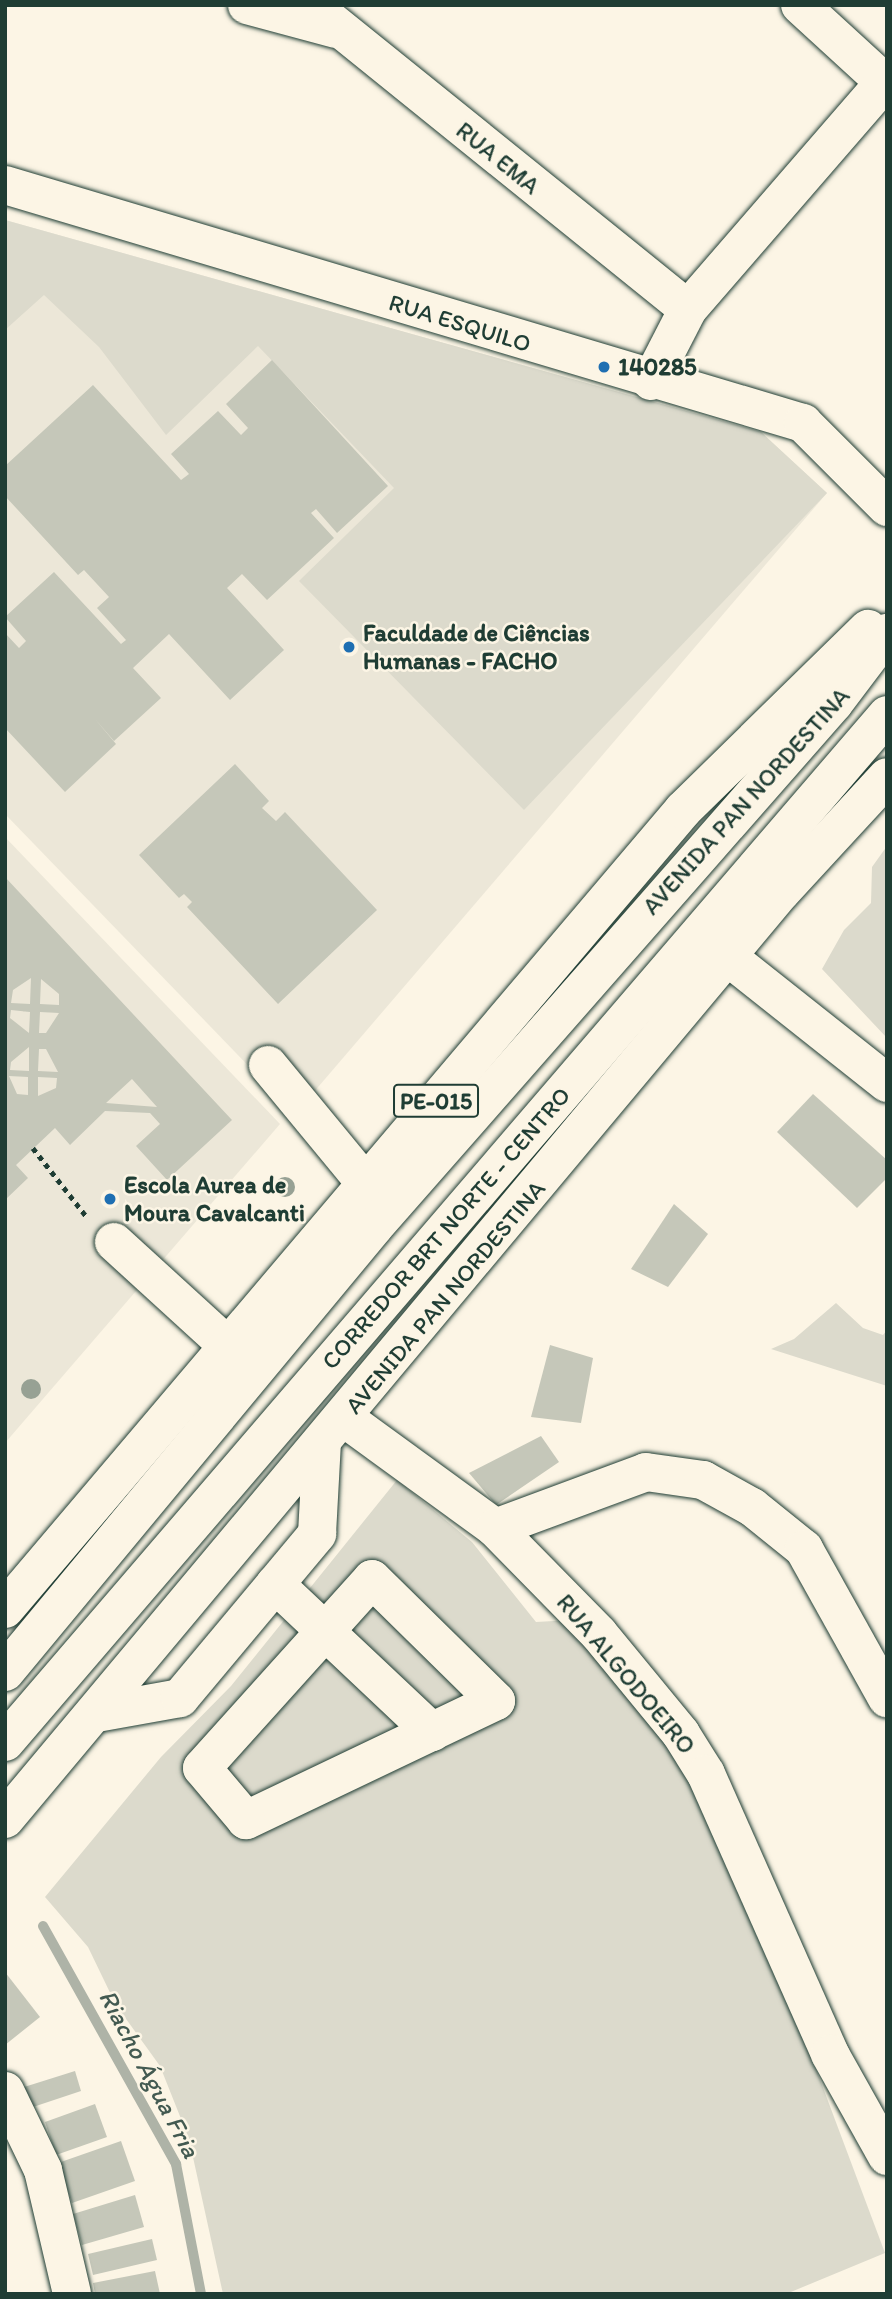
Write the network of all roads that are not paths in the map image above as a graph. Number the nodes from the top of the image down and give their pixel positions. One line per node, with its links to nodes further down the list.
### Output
1 (247, 5): 3 (main road)
2 (800, 5): 4 (main road)
3 (324, 17): 6 (main road, RUA EMA)
4 (885, 80): 6 (main road)
5 (5, 186): 7 (main road, RUA ESQUILO)
6 (688, 309): 7 (main road)
7 (651, 381): 8 (main road, RUA ESQUILO)
8 (887, 507)
9 (887, 611): 16 (main road, AVENIDA PAN NORDESTINA / PE-015)
10 (887, 633): 24 (main road, AVENIDA PAN NORDESTINA / PE-015)
11 (887, 715): 28 (main road, CORREDOR BRT NORTE - CENTRO)
12 (887, 777): 13 (main road, AVENIDA PAN NORDESTINA)
13 (728, 957): 15 (main road); 19 (main road, AVENIDA PAN NORDESTINA)
14 (268, 1065): 16 (main road)
15 (887, 1083)
16 (366, 1184): 18 (main road, AVENIDA PAN NORDESTINA / PE-015)
17 (114, 1242): 18 (main road)
18 (229, 1347): 22 (main road, AVENIDA PAN NORDESTINA / PE-015)
19 (333, 1430): 20 (main road, RUA ALGODOEIRO); 21 (main road); 26 (main road, AVENIDA PAN NORDESTINA)
20 (495, 1528): 25 (main road); 31 (main road, RUA ALGODOEIRO)
21 (275, 1584): 23 (main road); 26 (main road)
22 (5, 1609)
23 (328, 1630): 27 (main road); 27 (main road); 27 (main road)
24 (5, 1672)
25 (887, 1698)
26 (97, 1713): 29 (main road, AVENIDA PAN NORDESTINA)
27 (432, 1732)
28 (5, 1742)
29 (5, 1819)
30 (5, 2091): 32 (main road)
31 (887, 2156)
32 (72, 2294)

